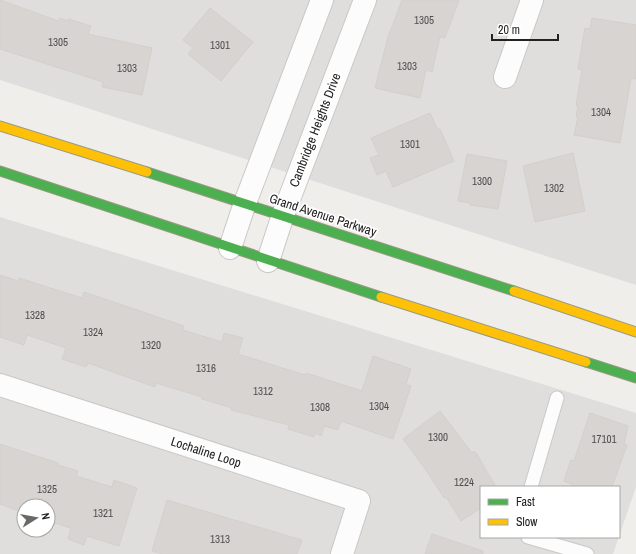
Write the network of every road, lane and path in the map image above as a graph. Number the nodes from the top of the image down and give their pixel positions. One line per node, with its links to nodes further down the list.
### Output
1 (322, 0): 7 (street)
2 (365, 0): 8 (street, Cambridge Heights Drive)
3 (532, 0): 4 (street)
4 (505, 77)
5 (0, 126): 7 (main road, Grand Avenue Parkway)
6 (0, 171): 9 (main road)
7 (245, 203): 8 (main road, Grand Avenue Parkway); 9 (street)
8 (283, 215): 10 (street, Cambridge Heights Drive); 11 (main road, Grand Avenue Parkway)
9 (230, 248): 10 (main road)
10 (268, 261): 12 (main road)
11 (636, 332)
12 (636, 378)
13 (0, 385): 17 (street, Lochaline Loop)
14 (557, 398): 15 (lane)
15 (531, 486)
16 (531, 538): 18 (lane)
17 (342, 554)
18 (587, 554)

